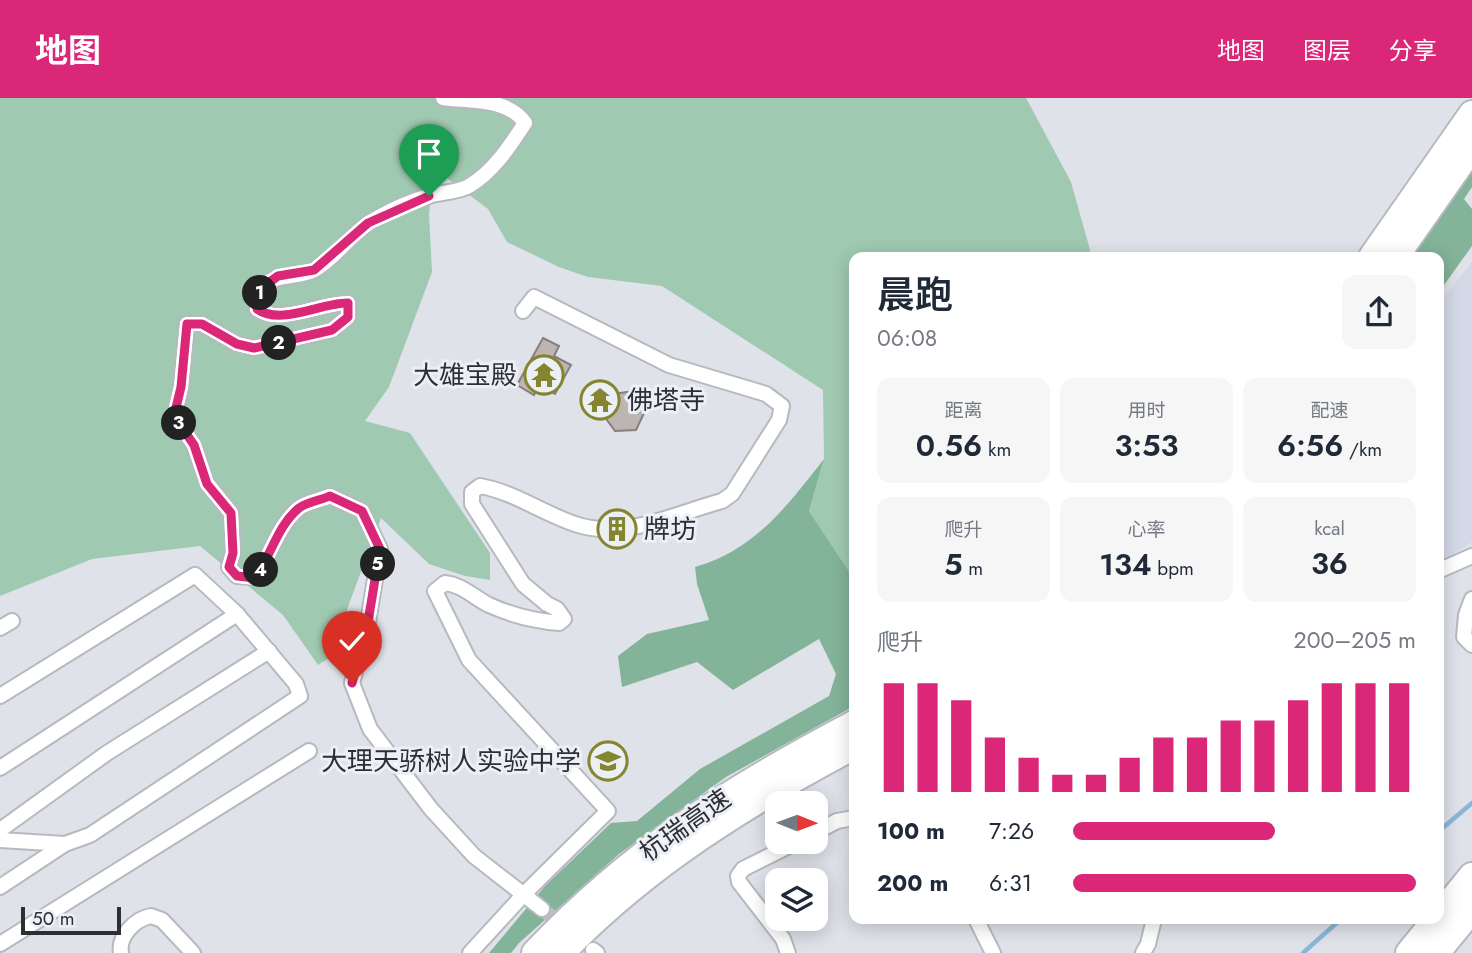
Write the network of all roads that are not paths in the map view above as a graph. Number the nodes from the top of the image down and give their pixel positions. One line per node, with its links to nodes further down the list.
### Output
1 (443, 98): 26 (street)
2 (1472, 114): 4 (highway)
3 (1472, 147): 5 (highway)
4 (1375, 252)
5 (1398, 252)
6 (523, 311): 26 (street)
7 (1472, 556): 8 (street)
8 (1444, 568)
9 (1472, 599): 11 (street)
10 (237, 614): 12 (street); 13 (street); 17 (street)
11 (1472, 645)
12 (269, 652): 20 (street); 22 (street)
13 (0, 696)
14 (849, 727): 37 (highway, 杭瑞高速)
15 (849, 749): 38 (highway, 杭瑞高速)
16 (309, 751): 33 (street)
17 (0, 768)
18 (849, 819): 19 (street)
19 (828, 826)
20 (0, 830)
21 (0, 840): 22 (street)
22 (65, 844): 25 (street)
23 (773, 854): 39 (street)
24 (1472, 876): 29 (highway)
25 (0, 887)
26 (525, 894): 27 (street); 36 (street)
27 (542, 909)
28 (1472, 909): 43 (highway)
29 (1444, 910)
30 (978, 924): 40 (street)
31 (1153, 924): 41 (street)
32 (1433, 924): 42 (highway)
33 (0, 944)
34 (121, 953): 35 (street)
35 (193, 953)
36 (470, 953)
37 (535, 953)
38 (561, 953)
39 (788, 953)
40 (993, 953)
41 (1143, 953)
42 (1409, 953)
43 (1436, 953)

